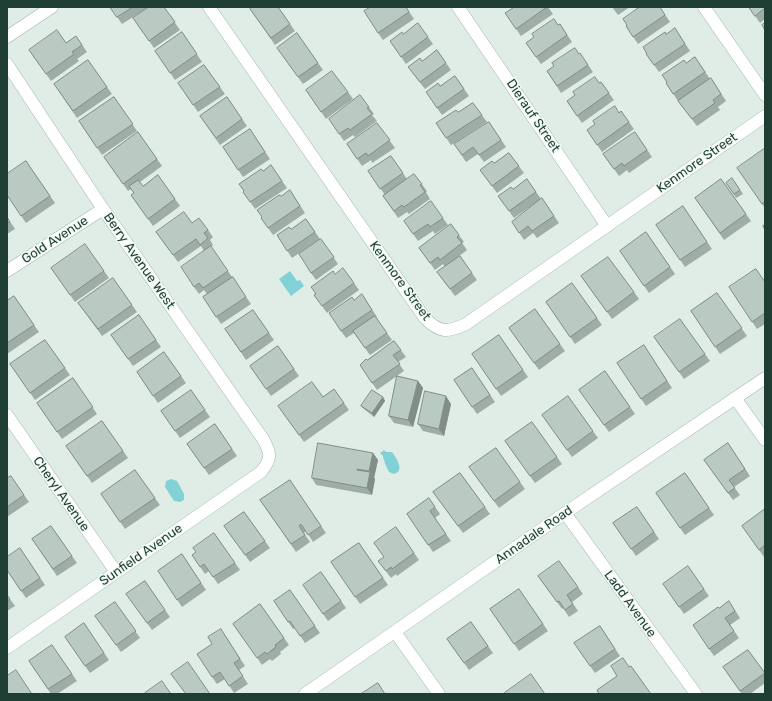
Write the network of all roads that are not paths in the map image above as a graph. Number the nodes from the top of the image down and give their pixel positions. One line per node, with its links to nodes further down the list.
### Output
1 (52, 7): 5 (street)
2 (209, 7): 10 (street, Kenmore Street)
3 (458, 7): 10 (street, Dierauf Street)
4 (704, 7): 7 (street)
5 (7, 37)
6 (7, 64): 9 (street, Berry Avenue West)
7 (765, 95)
8 (765, 116): 10 (street, Kenmore Street)
9 (103, 209): 11 (street, Gold Avenue); 16 (street, Berry Avenue West)
10 (607, 226)
11 (7, 271)
12 (765, 378): 13 (street, Annadale Road)
13 (735, 398): 15 (street); 17 (street, Annadale Road)
14 (7, 416): 18 (street, Cheryl Avenue)
15 (765, 440)
16 (270, 457): 18 (street, Sunfield Avenue)
17 (565, 513): 19 (street, Annadale Road); 23 (street, Ladd Avenue)
18 (116, 572): 20 (street, Sunfield Avenue)
19 (395, 632): 21 (street, Annadale Road); 22 (street)
20 (7, 648)
21 (305, 694)
22 (439, 694)
23 (696, 694)

